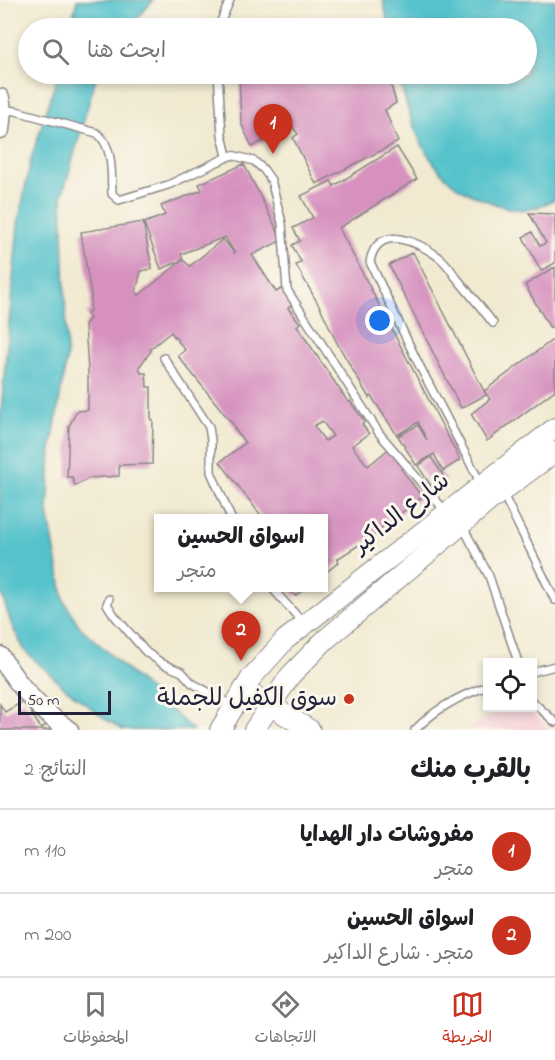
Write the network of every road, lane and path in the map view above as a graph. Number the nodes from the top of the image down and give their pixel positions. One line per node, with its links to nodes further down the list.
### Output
1 (230, 0): 2 (lane)
2 (223, 18)
3 (219, 84): 6 (lane)
4 (6, 106): 5 (street); 6 (lane)
5 (0, 130)
6 (227, 156): 13 (lane)
7 (493, 323): 11 (lane)
8 (164, 358): 14 (lane)
9 (555, 428): 11 (main road, شارع الداكير)
10 (555, 452): 12 (main road, شارع الداكير)
11 (481, 484): 13 (main road, شارع الداكير)
12 (502, 491): 15 (main road, شارع الداكير); 18 (lane)
13 (446, 512): 19 (main road, شارع الداكير)
14 (229, 514)
15 (461, 525): 21 (lane); 26 (main road, شارع الداكير)
16 (276, 592): 19 (lane)
17 (109, 599): 27 (lane)
18 (555, 600)
19 (304, 624): 24 (main road, شارع الداكير)
20 (0, 656): 30 (street)
21 (516, 658)
22 (555, 666): 23 (lane)
23 (537, 671)
24 (244, 688): 26 (main road); 27 (main road, شارع الداكير)
25 (483, 688): 34 (lane)
26 (271, 705): 32 (main road, شارع الداكير); 33 (main road)
27 (233, 706): 31 (main road, شارع الداكير)
28 (537, 706): 29 (lane)
29 (555, 722)
30 (69, 730)
31 (220, 730)
32 (254, 730)
33 (310, 730)
34 (415, 730)

